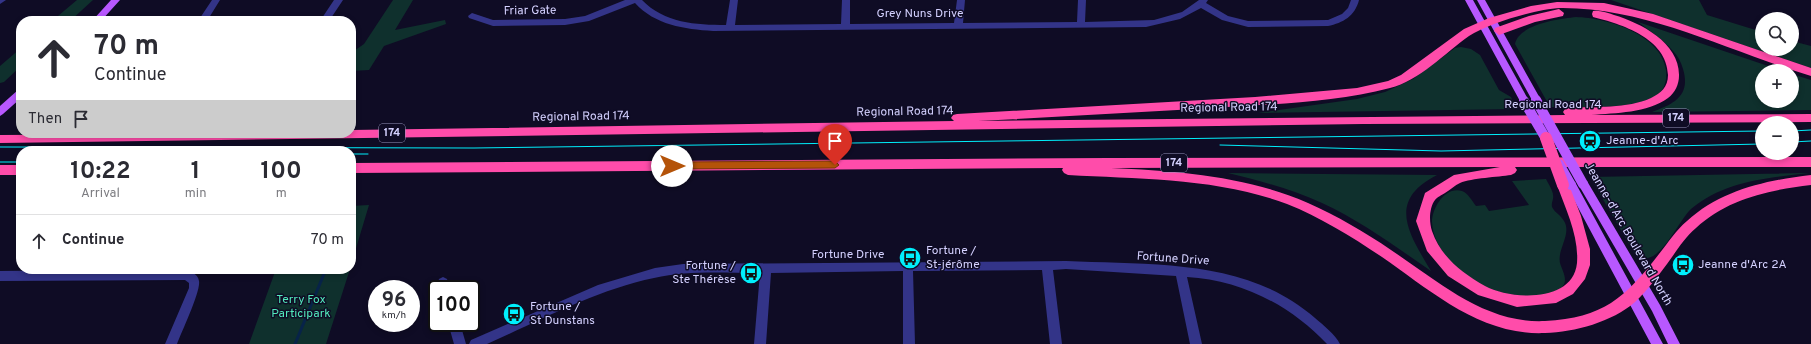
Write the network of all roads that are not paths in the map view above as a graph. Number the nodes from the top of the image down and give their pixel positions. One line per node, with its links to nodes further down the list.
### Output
1 (116, 0): 15 (main road)
2 (216, 0): 16 (street)
3 (339, 0): 17 (street)
4 (633, 0): 18 (street, Friar Gate)
5 (637, 0): 24 (street, Grey Nuns Drive)
6 (734, 0): 24 (street)
7 (846, 0): 23 (street)
8 (961, 0): 22 (street)
9 (1082, 0): 20 (street)
10 (1355, 0): 14 (street)
11 (1470, 0): 21 (main road)
12 (1481, 0): 21 (main road)
13 (1598, 0): 19 (highway)
14 (1202, 2): 20 (street, Grey Nuns Drive)
15 (101, 16)
16 (205, 16)
17 (328, 16)
18 (472, 16)
19 (1660, 20): 21 (highway); 25 (highway)
20 (1081, 24): 22 (street, Grey Nuns Drive)
21 (1492, 25): 29 (highway); 30 (highway); 34 (main road, bridge); 34 (main road, bridge)
22 (958, 26): 23 (street, Grey Nuns Drive)
23 (845, 27): 24 (street, Grey Nuns Drive)
24 (730, 28)
25 (1811, 72)
26 (16, 97): 27 (main road)
27 (0, 112)
28 (1811, 118): 29 (highway, Regional Road 174 / 174)
29 (1363, 120): 30 (highway, Regional Road 174 / 174)
30 (785, 128): 31 (highway, Regional Road 174 / 174)
31 (356, 134)
32 (71, 138): 33 (highway, Regional Road 174 / 174)
33 (0, 139)
34 (1552, 139): 42 (highway, bridge); 48 (main road, Jeanne-d'Arc Boulevard North, bridge)
35 (1811, 162): 36 (highway, 174)
36 (1715, 163): 37 (highway, 174); 42 (highway)
37 (783, 165): 38 (highway, 174); 49 (highway)
38 (356, 168)
39 (0, 170): 40 (highway)
40 (16, 170)
41 (1811, 180): 48 (highway)
42 (1567, 185): 49 (main road, Jeanne-d'Arc Boulevard North)
43 (1047, 265): 44 (street, Fortune Drive); 46 (street, Fortune Drive); 56 (street)
44 (908, 267): 45 (street, Fortune Drive); 55 (street)
45 (766, 269): 53 (street, Fortune Drive); 54 (street)
46 (1182, 272): 57 (street); 58 (street, Fortune Drive)
47 (0, 276): 51 (street)
48 (1642, 285): 49 (highway); 60 (main road, Jeanne-d'Arc Boulevard North)
49 (1631, 297): 59 (main road, Jeanne-d'Arc Boulevard North)
50 (457, 332): 52 (street)
51 (171, 344)
52 (460, 344)
53 (475, 344)
54 (760, 344)
55 (909, 344)
56 (1056, 344)
57 (1196, 344)
58 (1334, 344)
59 (1657, 344)
60 (1674, 344)

